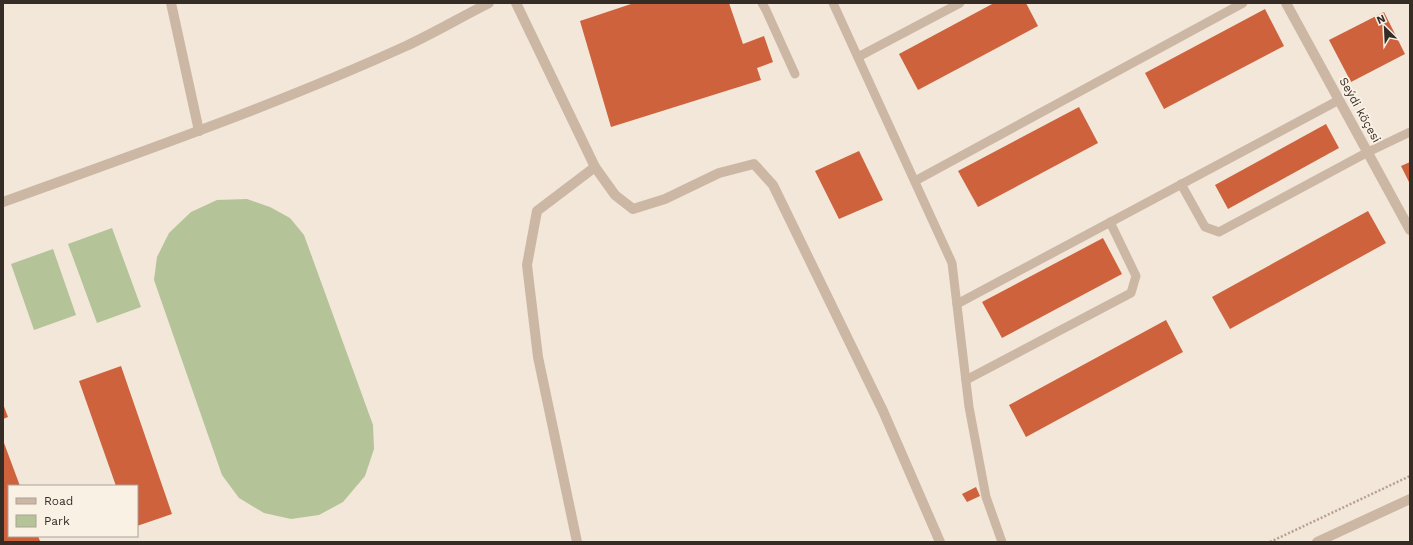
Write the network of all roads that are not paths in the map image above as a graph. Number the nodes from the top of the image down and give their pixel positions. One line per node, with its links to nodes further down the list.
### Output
1 (171, 3): 12 (street)
2 (489, 3): 12 (street)
3 (516, 3): 15 (street)
4 (762, 3): 10 (lane)
5 (833, 3): 9 (lane)
6 (960, 3): 9 (lane)
7 (1243, 3): 16 (lane)
8 (1286, 3): 11 (street, Seýdi köçesi)
9 (858, 57): 16 (lane)
10 (795, 74)
11 (1339, 100): 14 (street, Seýdi köçesi); 17 (lane)
12 (199, 131): 18 (street)
13 (1410, 132): 14 (lane)
14 (1368, 152): 17 (lane); 20 (street, Seýdi köçesi)
15 (595, 167): 24 (street); 25 (street)
16 (915, 181): 21 (lane)
17 (1181, 184): 19 (lane)
18 (3, 202)
19 (1110, 222): 21 (lane); 22 (lane)
20 (1410, 230)
21 (957, 304): 22 (lane)
22 (966, 380): 26 (lane)
23 (1410, 499): 27 (street)
24 (577, 542)
25 (940, 542)
26 (1002, 542)
27 (1317, 542)

